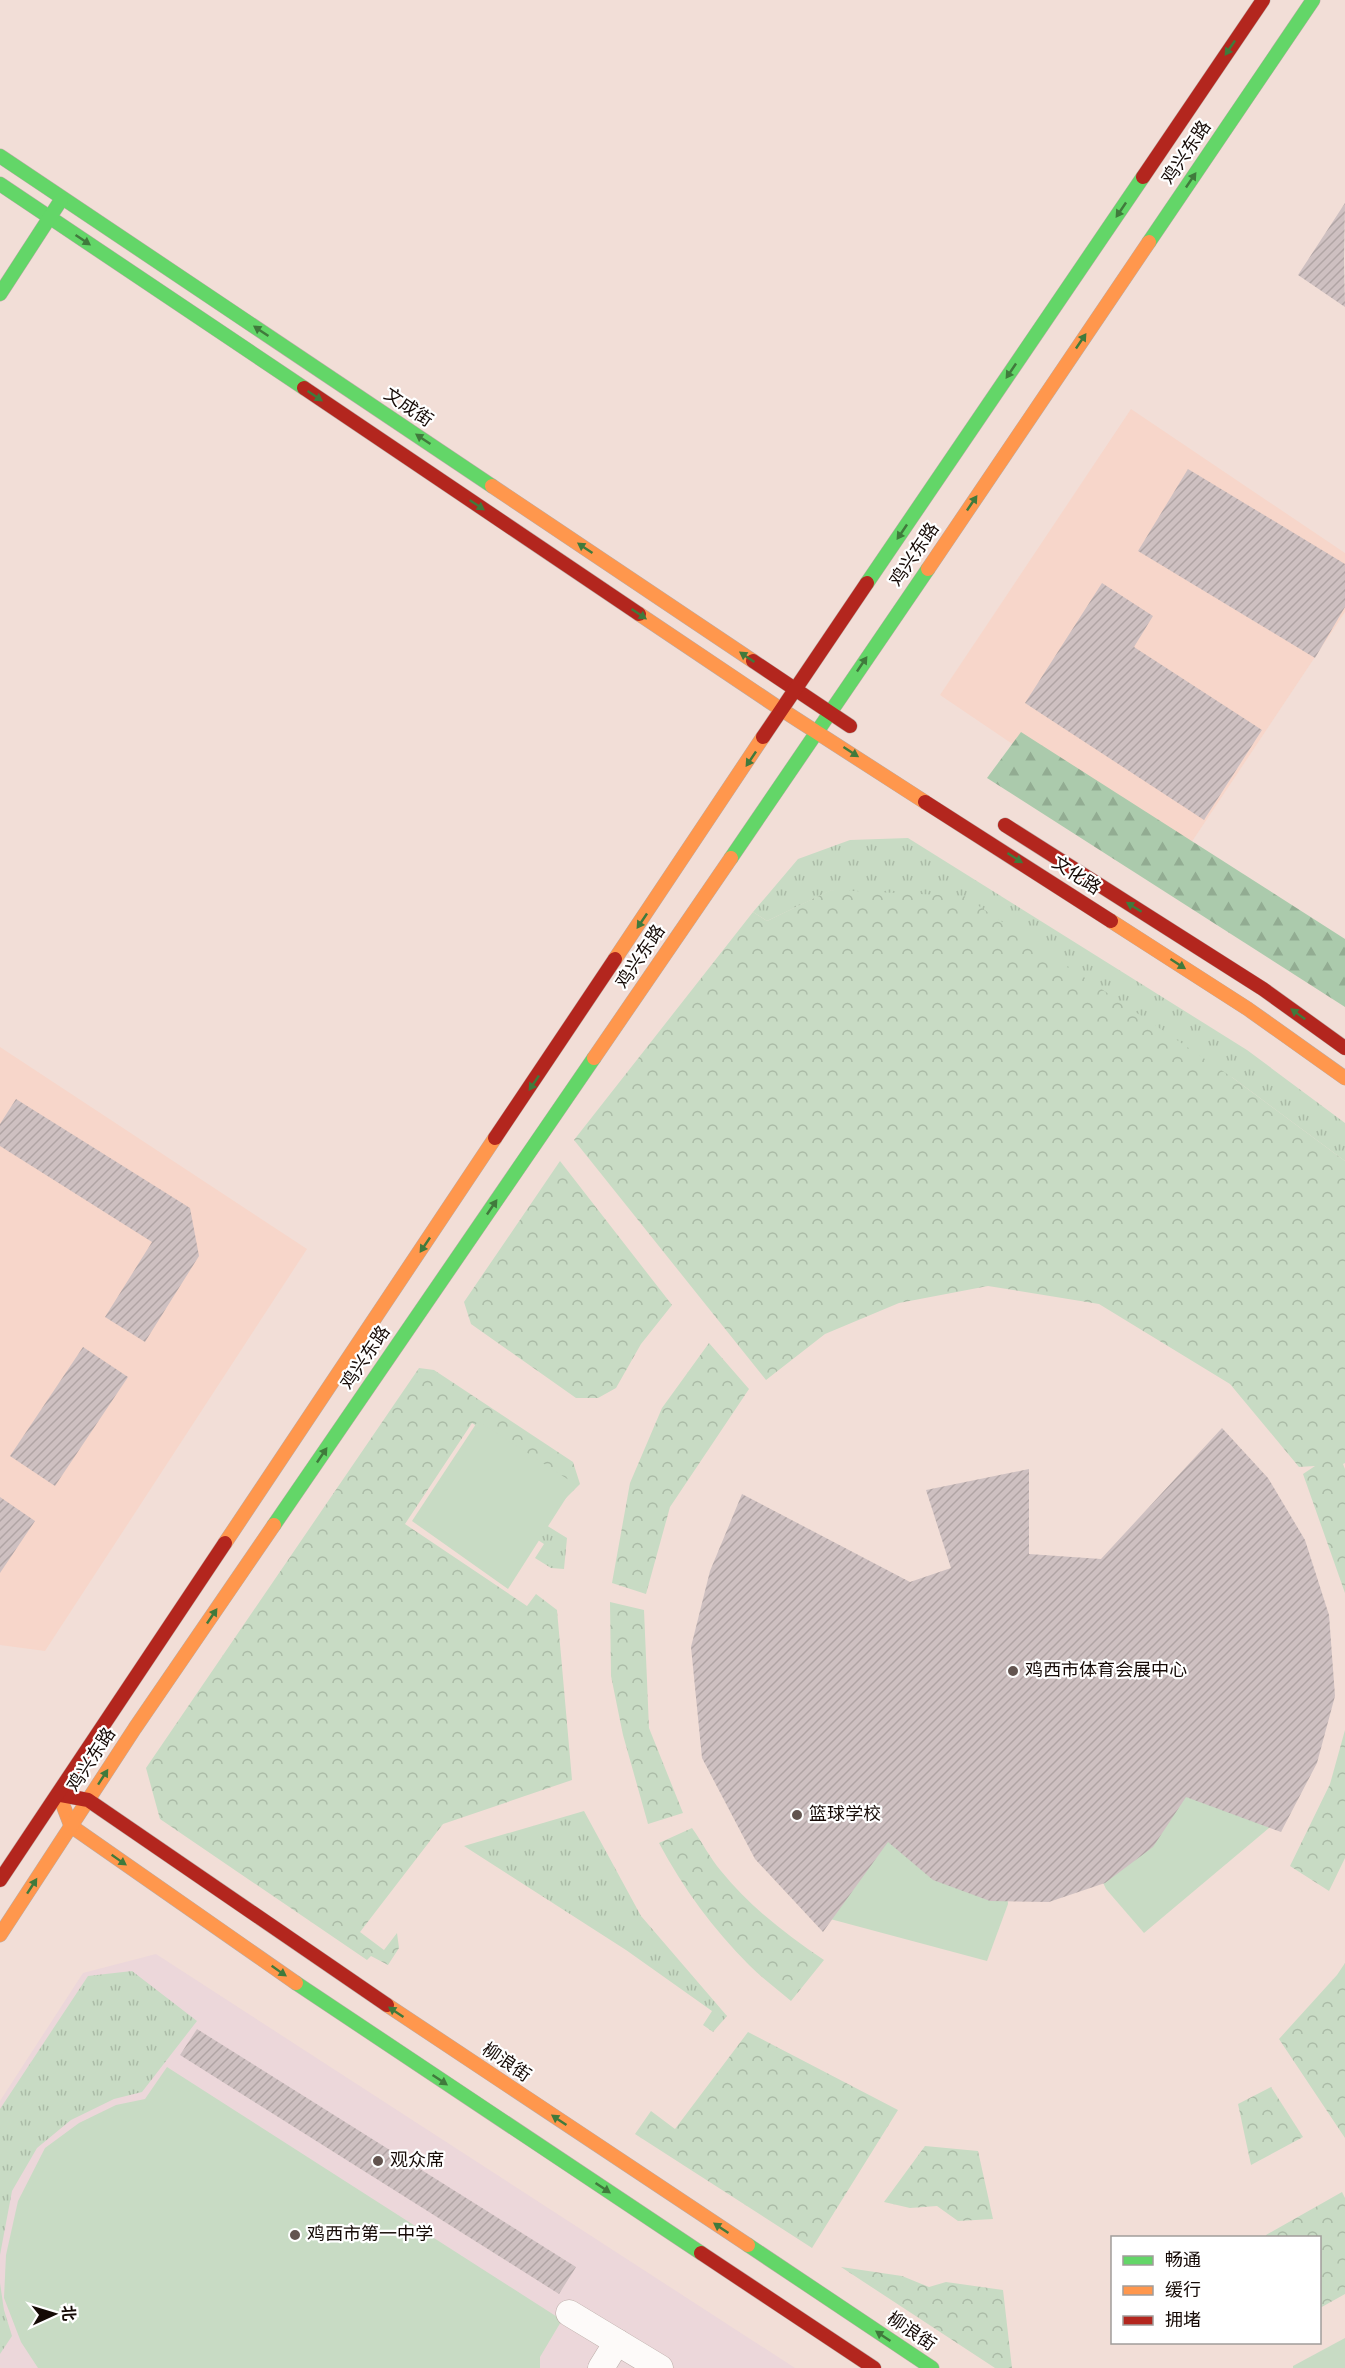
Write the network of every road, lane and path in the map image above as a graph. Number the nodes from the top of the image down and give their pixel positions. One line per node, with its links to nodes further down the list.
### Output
1 (1263, 0): 8 (main road, 鸡兴东路, one-way to 8)
2 (1313, 0): 10 (main road, 鸡兴东路, one-way to 2)
3 (0, 156): 5 (main road, 文成街)
4 (0, 184): 6 (main road)
5 (62, 198): 6 (main road); 8 (main road, 文成街, one-way to 5)
6 (50, 218): 7 (main road); 9 (main road, one-way to 9)
7 (0, 294)
8 (795, 689): 9 (main road, 鸡兴东路); 10 (main road)
9 (783, 710): 11 (main road, 文化路); 16 (main road, 鸡兴东路, one-way to 16)
10 (830, 712): 11 (main road, 鸡兴东路); 12 (main road)
11 (818, 731): 15 (main road, 文化路, one-way to 15); 17 (main road, 鸡兴东路, one-way to 11)
12 (863, 735)
13 (993, 817): 14 (main road, 文化路, one-way to 13)
14 (1345, 1048)
15 (1342, 1069)
16 (59, 1794): 17 (main road, 柳浪街); 18 (main road); 19 (main road, 鸡兴东路)
17 (88, 1800): 18 (main road, 鸡兴东路); 26 (main road, 柳浪街, one-way to 17)
18 (70, 1826): 20 (main road, 鸡兴东路, one-way to 18); 25 (main road, one-way to 25)
19 (0, 1880)
20 (0, 1935)
21 (569, 2313): 22 (street)
22 (617, 2342): 23 (street); 24 (street)
23 (601, 2368)
24 (660, 2368)
25 (874, 2368)
26 (932, 2368)

